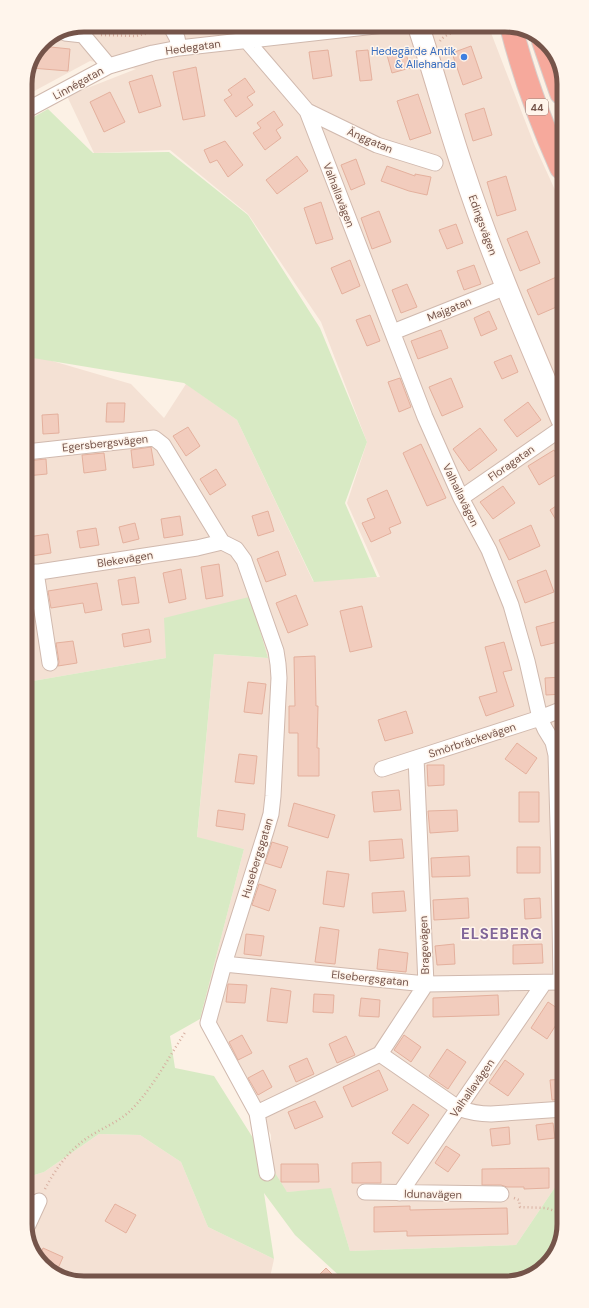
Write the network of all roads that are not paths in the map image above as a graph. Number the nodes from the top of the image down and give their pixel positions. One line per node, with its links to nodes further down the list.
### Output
1 (324, 32): 6 (street, Hedegatan)
2 (420, 32): 14 (street, Edingsvägen)
3 (73, 33): 8 (street)
4 (513, 33): 12 (highway, 44)
5 (176, 37): 6 (street, Hedegatan); 8 (street, Hedegatan)
6 (247, 41): 11 (street, Valhallavägen)
7 (548, 55): 9 (highway, 44)
8 (109, 66): 10 (street, Linnégatan)
9 (557, 81)
10 (32, 107)
11 (307, 111): 13 (street, Änggatan); 15 (street, Valhallavägen)
12 (557, 158)
13 (435, 163)
14 (506, 287): 15 (street, Majgatan); 16 (street, Edingsvägen)
15 (393, 332): 19 (street, Valhallavägen)
16 (557, 408)
17 (557, 431): 19 (street, Floragatan)
18 (32, 451): 20 (street, Egersbergsvägen)
19 (461, 498): 25 (street, Valhallavägen)
20 (222, 542): 21 (street, Blekevägen); 29 (street, Husebergsgatan)
21 (32, 573)
22 (32, 578): 23 (street)
23 (50, 663)
24 (557, 711): 25 (street, Smörbräckevägen)
25 (540, 718): 26 (street, Smörbräckevägen); 28 (street, Valhallavägen)
26 (416, 758): 27 (street, Smörbräckevägen); 32 (street, Bragevägen)
27 (382, 769)
28 (557, 776)
29 (224, 964): 32 (street, Elsebergsgatan); 36 (street, Husebergsgatan)
30 (557, 982): 31 (street, Elsebergsgatan)
31 (544, 983): 32 (street, Elsebergsgatan); 34 (street, Valhallavägen)
32 (426, 984): 33 (street, Bragevägen)
33 (380, 1054): 34 (street); 36 (street)
34 (458, 1108): 35 (street); 39 (street, Valhallavägen)
35 (557, 1109)
36 (257, 1113): 37 (street, Husebergsgatan)
37 (267, 1173)
38 (365, 1192): 39 (street, Idunavägen)
39 (400, 1193): 40 (street, Idunavägen)
40 (501, 1194)
41 (39, 1200): 42 (street)
42 (32, 1216)

